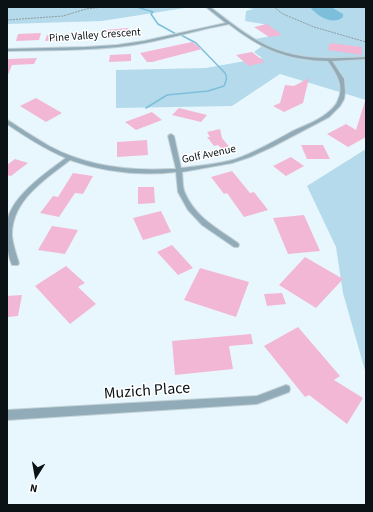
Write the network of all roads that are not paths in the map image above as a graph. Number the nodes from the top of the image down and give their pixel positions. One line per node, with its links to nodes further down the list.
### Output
1 (208, 7): 2 (street)
2 (230, 23): 3 (street, Pine Valley Crescent); 5 (street)
3 (7, 50)
4 (366, 58): 5 (street)
5 (329, 60): 9 (street, Golf Avenue)
6 (7, 122): 8 (street, Golf Avenue)
7 (171, 136): 9 (street)
8 (68, 158): 9 (street, Golf Avenue); 11 (street)
9 (179, 171): 10 (street)
10 (236, 245)
11 (15, 263)
12 (286, 389): 13 (street, Muzich Place)
13 (7, 415)

